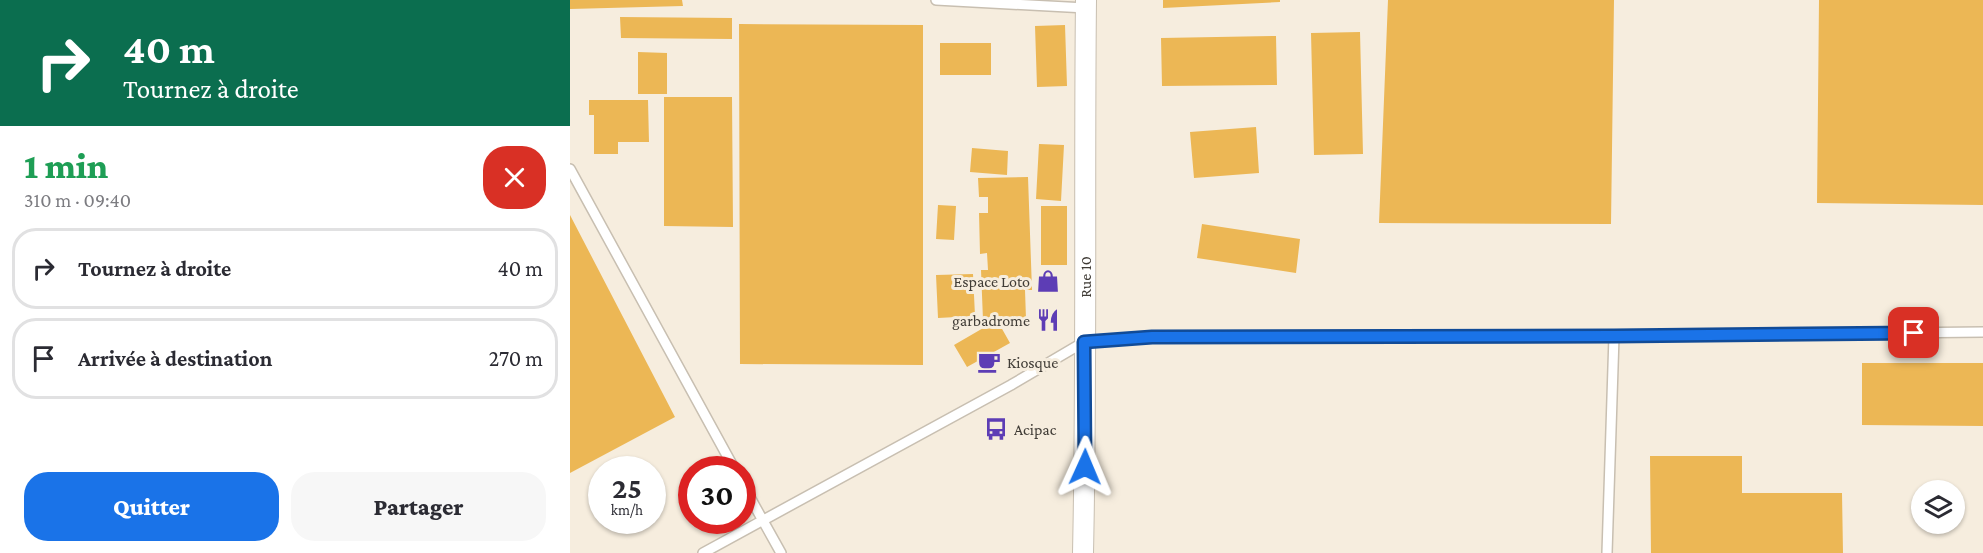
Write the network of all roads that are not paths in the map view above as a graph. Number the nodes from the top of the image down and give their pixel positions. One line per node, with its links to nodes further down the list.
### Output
1 (938, 0): 2 (lane)
2 (1086, 4): 6 (street, Rue 10)
3 (570, 169): 7 (lane)
4 (1983, 332): 5 (lane)
5 (1614, 336): 6 (lane); 13 (lane)
6 (1084, 342): 9 (lane); 12 (street, Rue 10)
7 (727, 456)
8 (756, 508): 9 (lane)
9 (763, 520): 10 (lane); 11 (lane)
10 (703, 553)
11 (781, 553)
12 (1083, 553)
13 (1607, 553)

